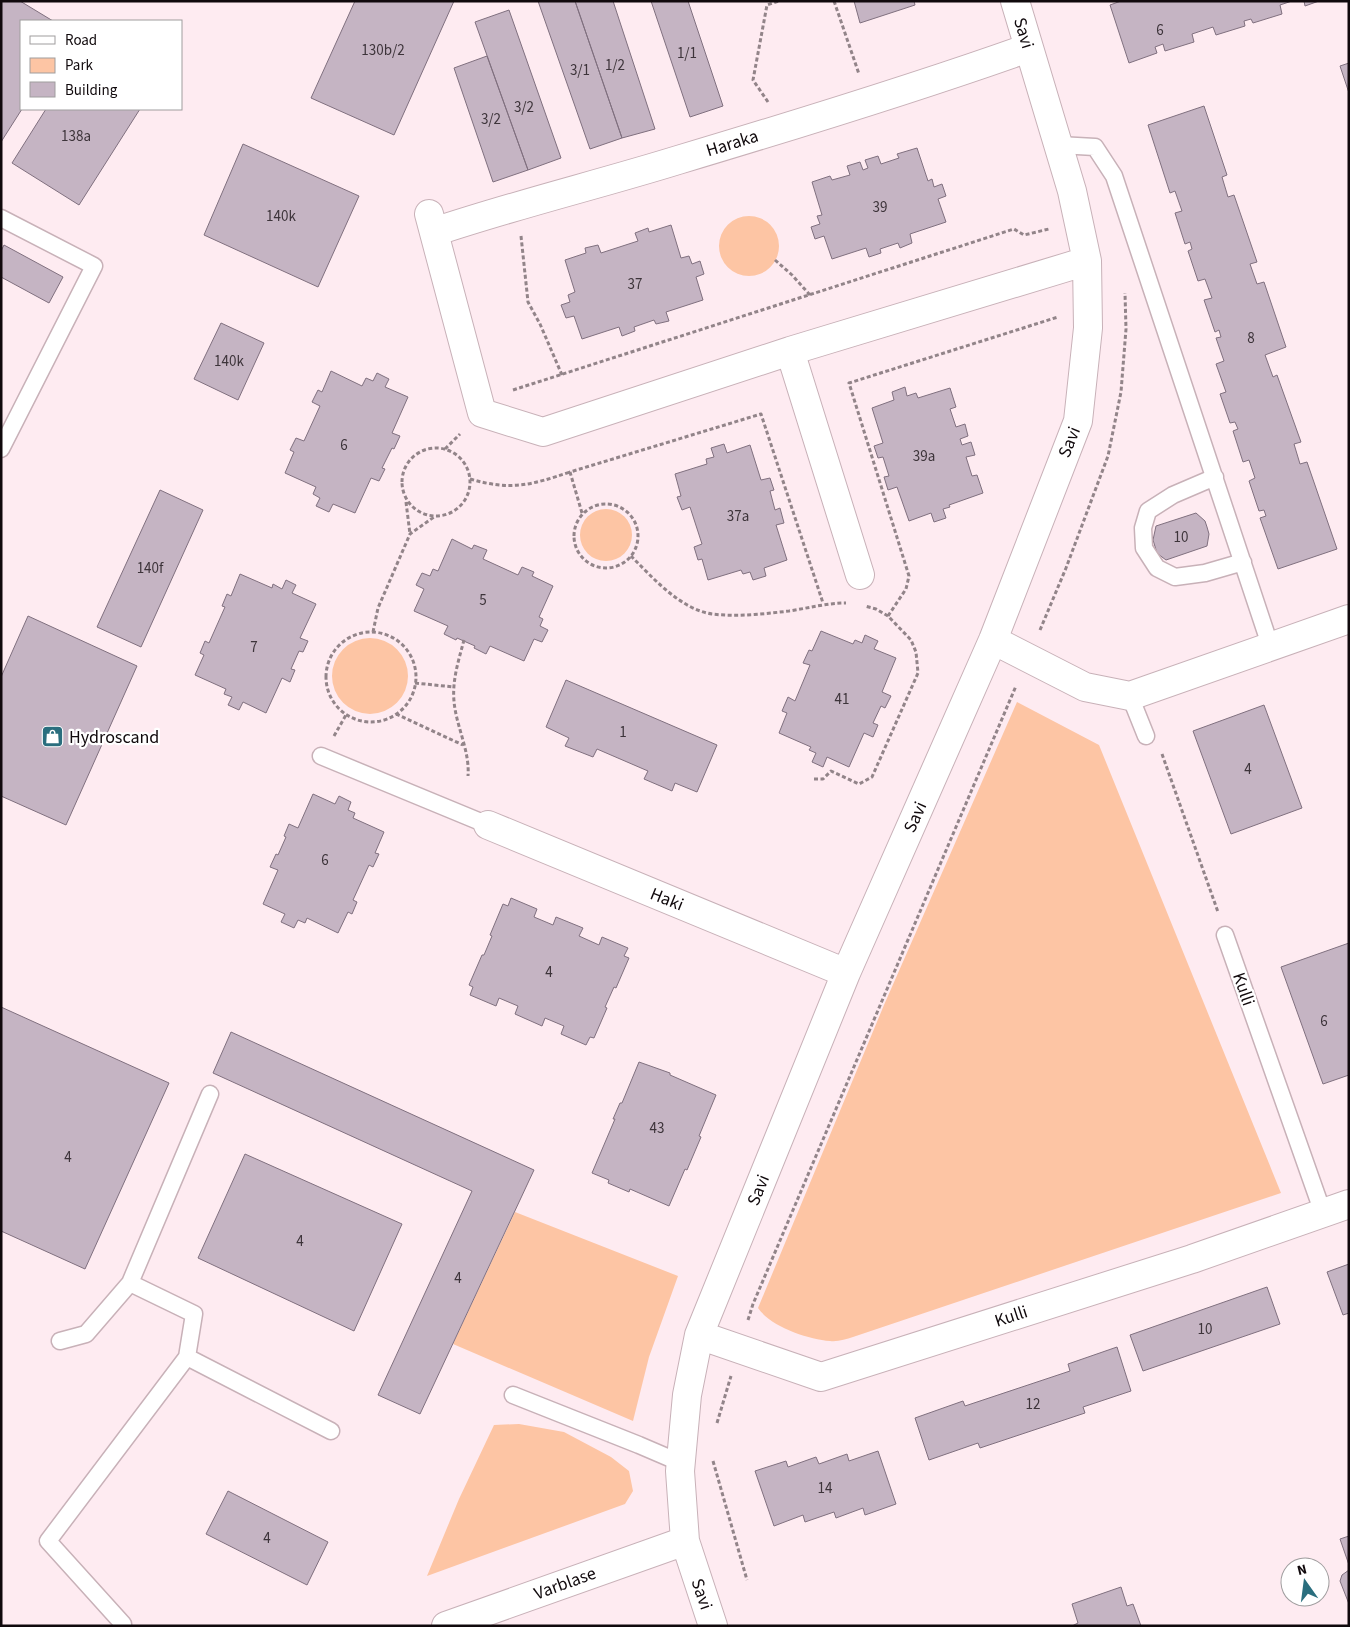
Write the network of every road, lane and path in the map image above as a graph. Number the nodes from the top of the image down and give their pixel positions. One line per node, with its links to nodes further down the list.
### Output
1 (779, 1): 4 (path)
2 (834, 1): 6 (path)
3 (1015, 1): 5 (street, Savi)
4 (766, 3): 7 (path)
5 (1028, 48): 8 (street, Savi); 9 (street, Haraka)
6 (860, 75)
7 (768, 102)
8 (1059, 145): 13 (street, Savi); 22 (lane)
9 (517, 206): 17 (path); 18 (street, Haraka)
10 (1, 218): 19 (lane)
11 (1052, 228): 14 (path)
12 (775, 260): 14 (path)
13 (1087, 262): 16 (street); 37 (street, Savi)
14 (810, 295): 17 (path)
15 (1059, 316): 33 (path)
16 (790, 351): 18 (street); 29 (street)
17 (562, 375): 18 (path)
18 (479, 402)
19 (1, 449)
20 (570, 472): 21 (path); 24 (path); 31 (path)
21 (470, 478): 23 (path); 25 (path)
22 (1214, 478): 28 (lane); 28 (lane)
23 (406, 501): 25 (path); 26 (path)
24 (582, 514): 27 (path); 27 (path)
25 (434, 517): 26 (path)
26 (410, 534): 35 (path)
27 (631, 556): 31 (path)
28 (1242, 562): 38 (lane)
29 (860, 574)
30 (852, 603): 31 (path)
31 (823, 604)
32 (860, 605): 33 (path)
33 (888, 616): 47 (path)
34 (1349, 619): 38 (street)
35 (373, 632): 39 (path); 42 (path)
36 (464, 640): 40 (path)
37 (993, 640): 41 (street); 50 (street, Savi)
38 (1270, 645): 41 (street)
39 (415, 683): 40 (path); 42 (path)
40 (454, 687): 44 (path)
41 (1130, 696): 43 (lane)
42 (395, 714): 44 (path)
43 (1146, 736): 49 (path)
44 (463, 745): 46 (path)
45 (321, 756): 48 (lane)
46 (468, 776)
47 (814, 779)
48 (488, 825): 50 (street, Haki)
49 (1225, 935): 53 (lane, Kulli)
50 (846, 973): 55 (street, Savi)
51 (210, 1094): 54 (lane)
52 (1349, 1204): 53 (street, Kulli)
53 (1323, 1214): 55 (street, Kulli)
54 (130, 1283): 56 (lane); 57 (lane)
55 (699, 1336): 60 (street, Savi)
56 (60, 1341)
57 (187, 1357): 59 (lane); 62 (lane)
58 (513, 1395): 60 (lane)
59 (331, 1431)
60 (681, 1463): 61 (street, Savi)
61 (685, 1541): 63 (street, Varblase); 64 (street, Savi)
62 (123, 1624)
63 (446, 1626)
64 (713, 1626)

